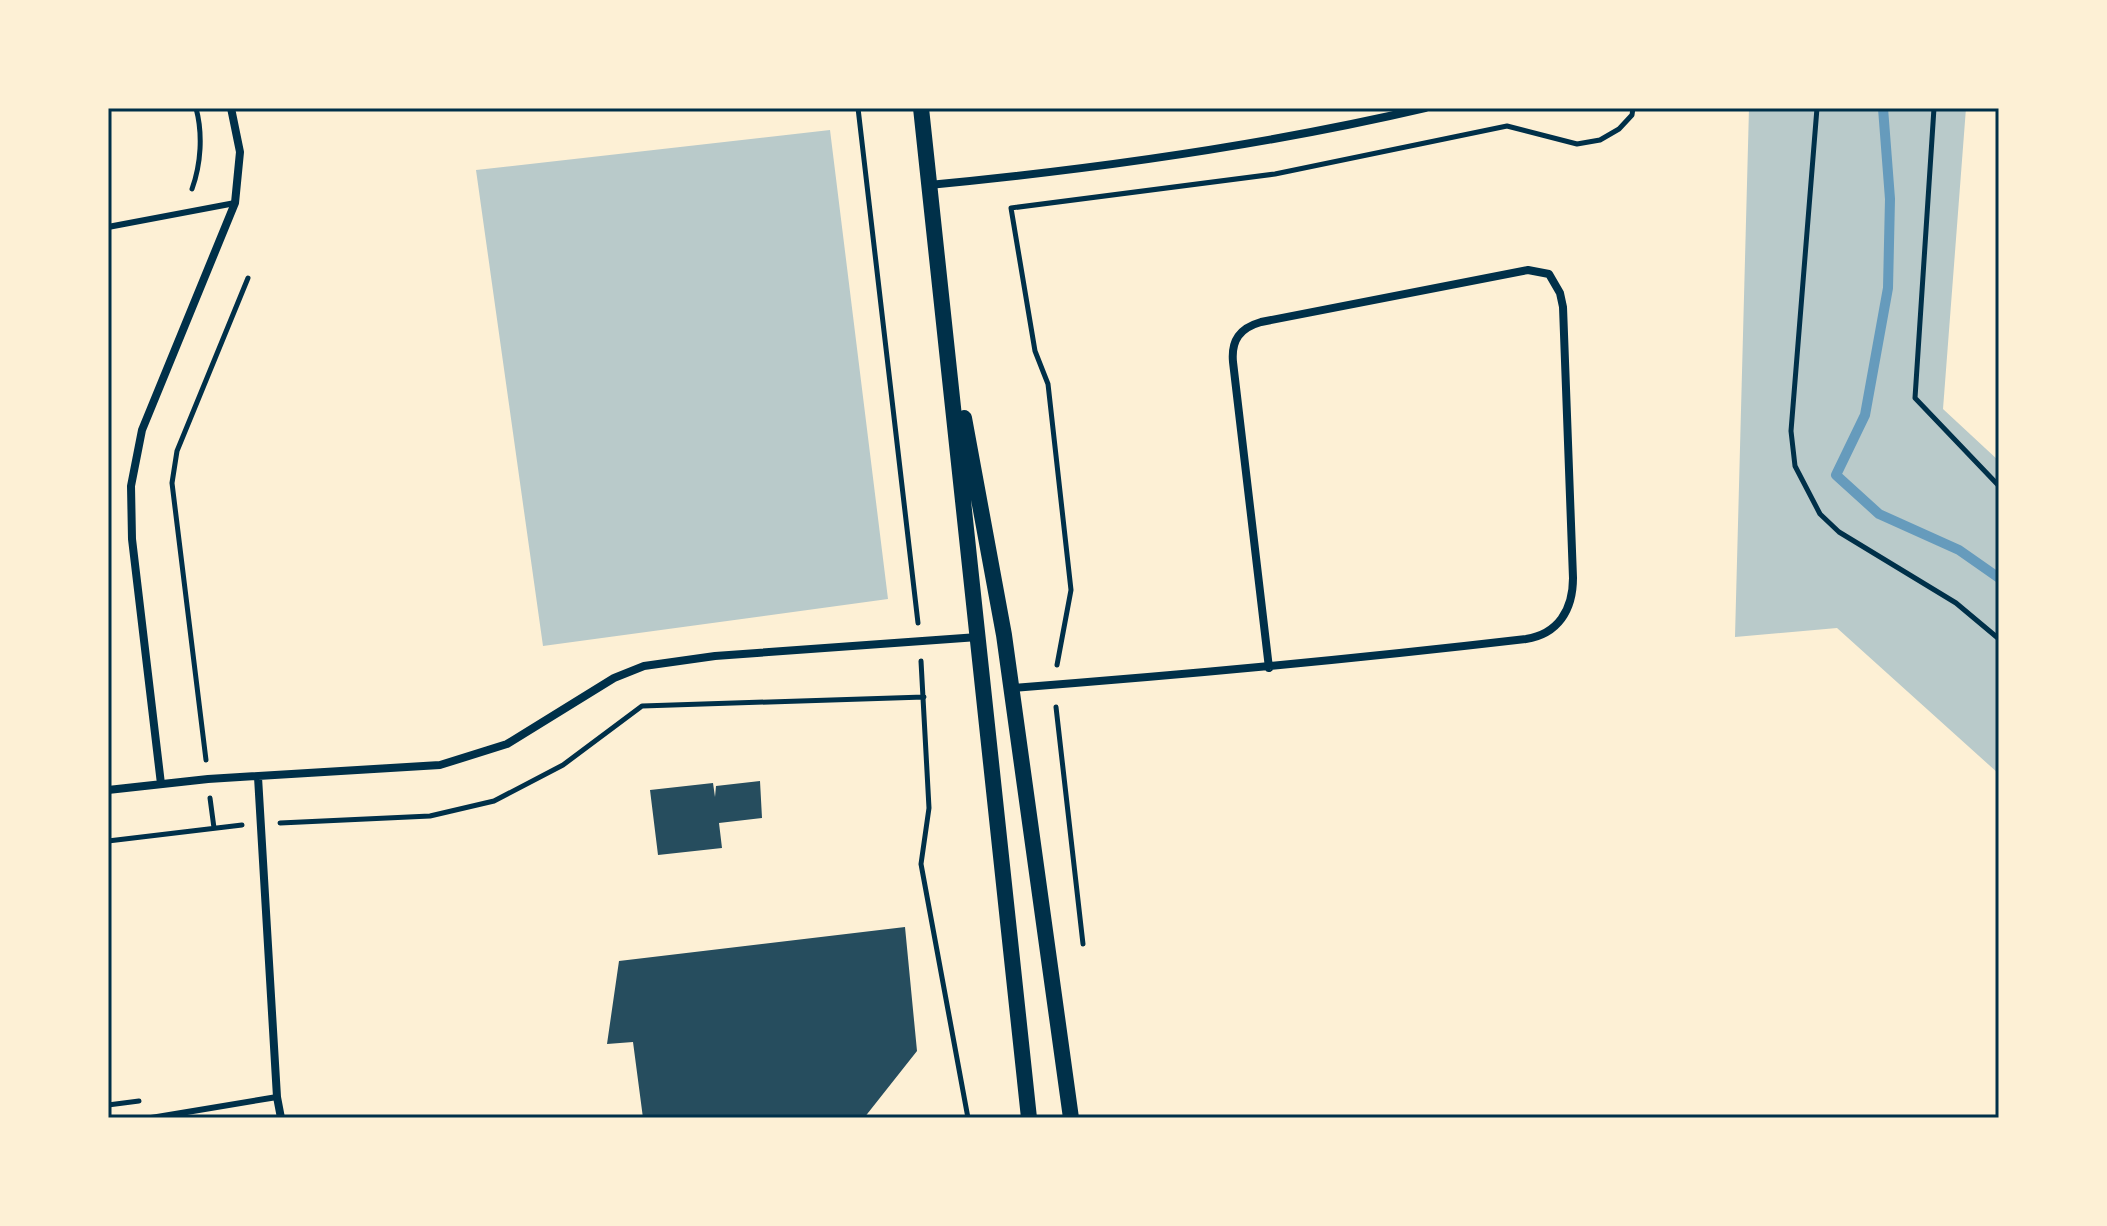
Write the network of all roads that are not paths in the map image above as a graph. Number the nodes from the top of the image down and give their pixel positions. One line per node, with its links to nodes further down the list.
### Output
1 (231, 108): 5 (street)
2 (921, 108): 4 (main road)
3 (1425, 108): 4 (street)
4 (929, 185): 7 (main road)
5 (235, 203): 6 (lane); 14 (street)
6 (108, 227)
7 (939, 287): 8 (main road); 9 (main road)
8 (1004, 635): 9 (main road); 11 (main road)
9 (979, 637): 12 (main road); 13 (street)
10 (1269, 668): 10 (street); 11 (street)
11 (1012, 688): 12 (main road); 20 (main road)
12 (985, 690): 19 (main road)
13 (258, 777): 14 (street); 16 (street)
14 (161, 784): 15 (street)
15 (108, 790)
16 (277, 1097): 17 (lane); 18 (street)
17 (151, 1118)
18 (281, 1118)
19 (1029, 1118)
20 (1071, 1118)

